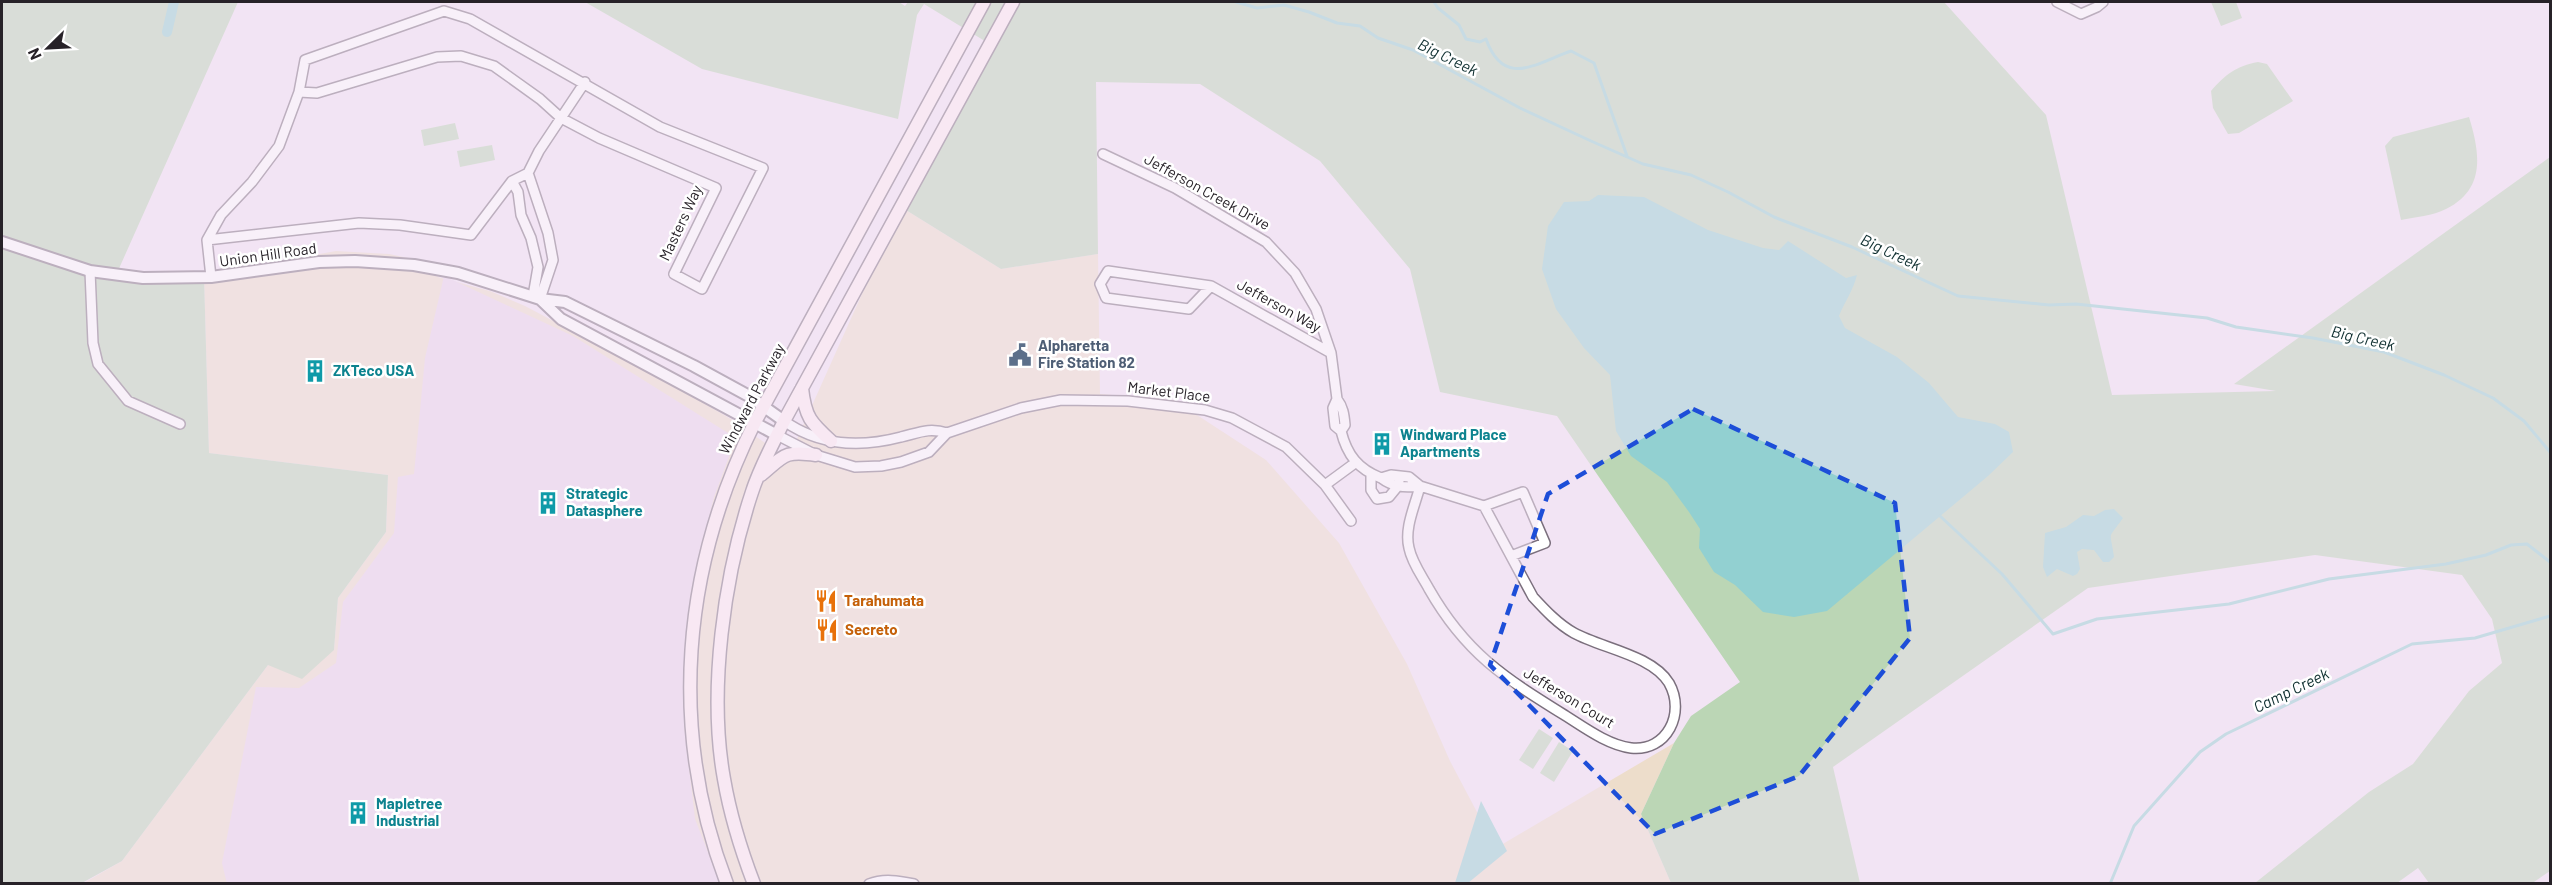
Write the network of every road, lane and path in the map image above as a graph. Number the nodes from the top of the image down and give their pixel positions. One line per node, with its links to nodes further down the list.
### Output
1 (984, 2): 23 (main road, Windward Parkway)
2 (1013, 2): 22 (main road)
3 (2057, 2): 4 (street)
4 (2103, 2)
5 (585, 82): 6 (street); 7 (street); 7 (street, Masters Way)
6 (299, 92): 7 (street, Masters Way); 11 (street)
7 (561, 118): 9 (street)
8 (1103, 154): 21 (street, Jefferson Creek Drive)
9 (528, 173): 10 (street); 13 (street)
10 (512, 181): 11 (street); 14 (street)
11 (207, 240): 16 (street)
12 (2, 242): 15 (street, Union Hill Road)
13 (553, 260): 14 (street); 18 (street)
14 (538, 267): 18 (street)
15 (90, 271): 16 (street, Union Hill Road); 26 (street)
16 (212, 277): 18 (street, Union Hill Road)
17 (1211, 286): 17 (street, Jefferson Way); 21 (street, Jefferson Way)
18 (536, 297): 19 (street, Union Hill Road); 20 (street, Union Hill Road)
19 (622, 329): 20 (street); 23 (street, Union Hill Road)
20 (614, 348): 25 (street, Union Hill Road)
21 (1331, 353): 31 (street, Jefferson Creek Drive)
22 (802, 388): 24 (main road); 29 (main road)
23 (764, 407): 24 (street, Union Hill Road); 25 (main road, Windward Parkway)
24 (784, 421): 28 (main road); 29 (street, Market Place)
25 (755, 422): 28 (street, Union Hill Road); 42 (main road, Windward Parkway)
26 (180, 424)
27 (946, 434): 29 (street, Market Place); 30 (street, Market Place); 36 (street, Market Place)
28 (777, 435): 30 (street, Market Place); 34 (main road)
29 (831, 441)
30 (816, 455): 34 (main road)
31 (1355, 463): 32 (street); 36 (street)
32 (1371, 474): 35 (street); 37 (street)
33 (1399, 476): 35 (street); 37 (street); 38 (street)
34 (758, 478): 43 (main road)
35 (1381, 478): 37 (street)
36 (1325, 484): 40 (street, Market Place)
37 (1398, 486): 38 (street)
38 (1419, 486): 39 (street); 41 (street, Jefferson Court)
39 (1484, 506): 41 (street, Jefferson Court); 41 (street)
40 (1351, 521)
41 (1511, 556)
42 (727, 884)
43 (754, 884)
44 (869, 884): 45 (street)
45 (914, 884)

